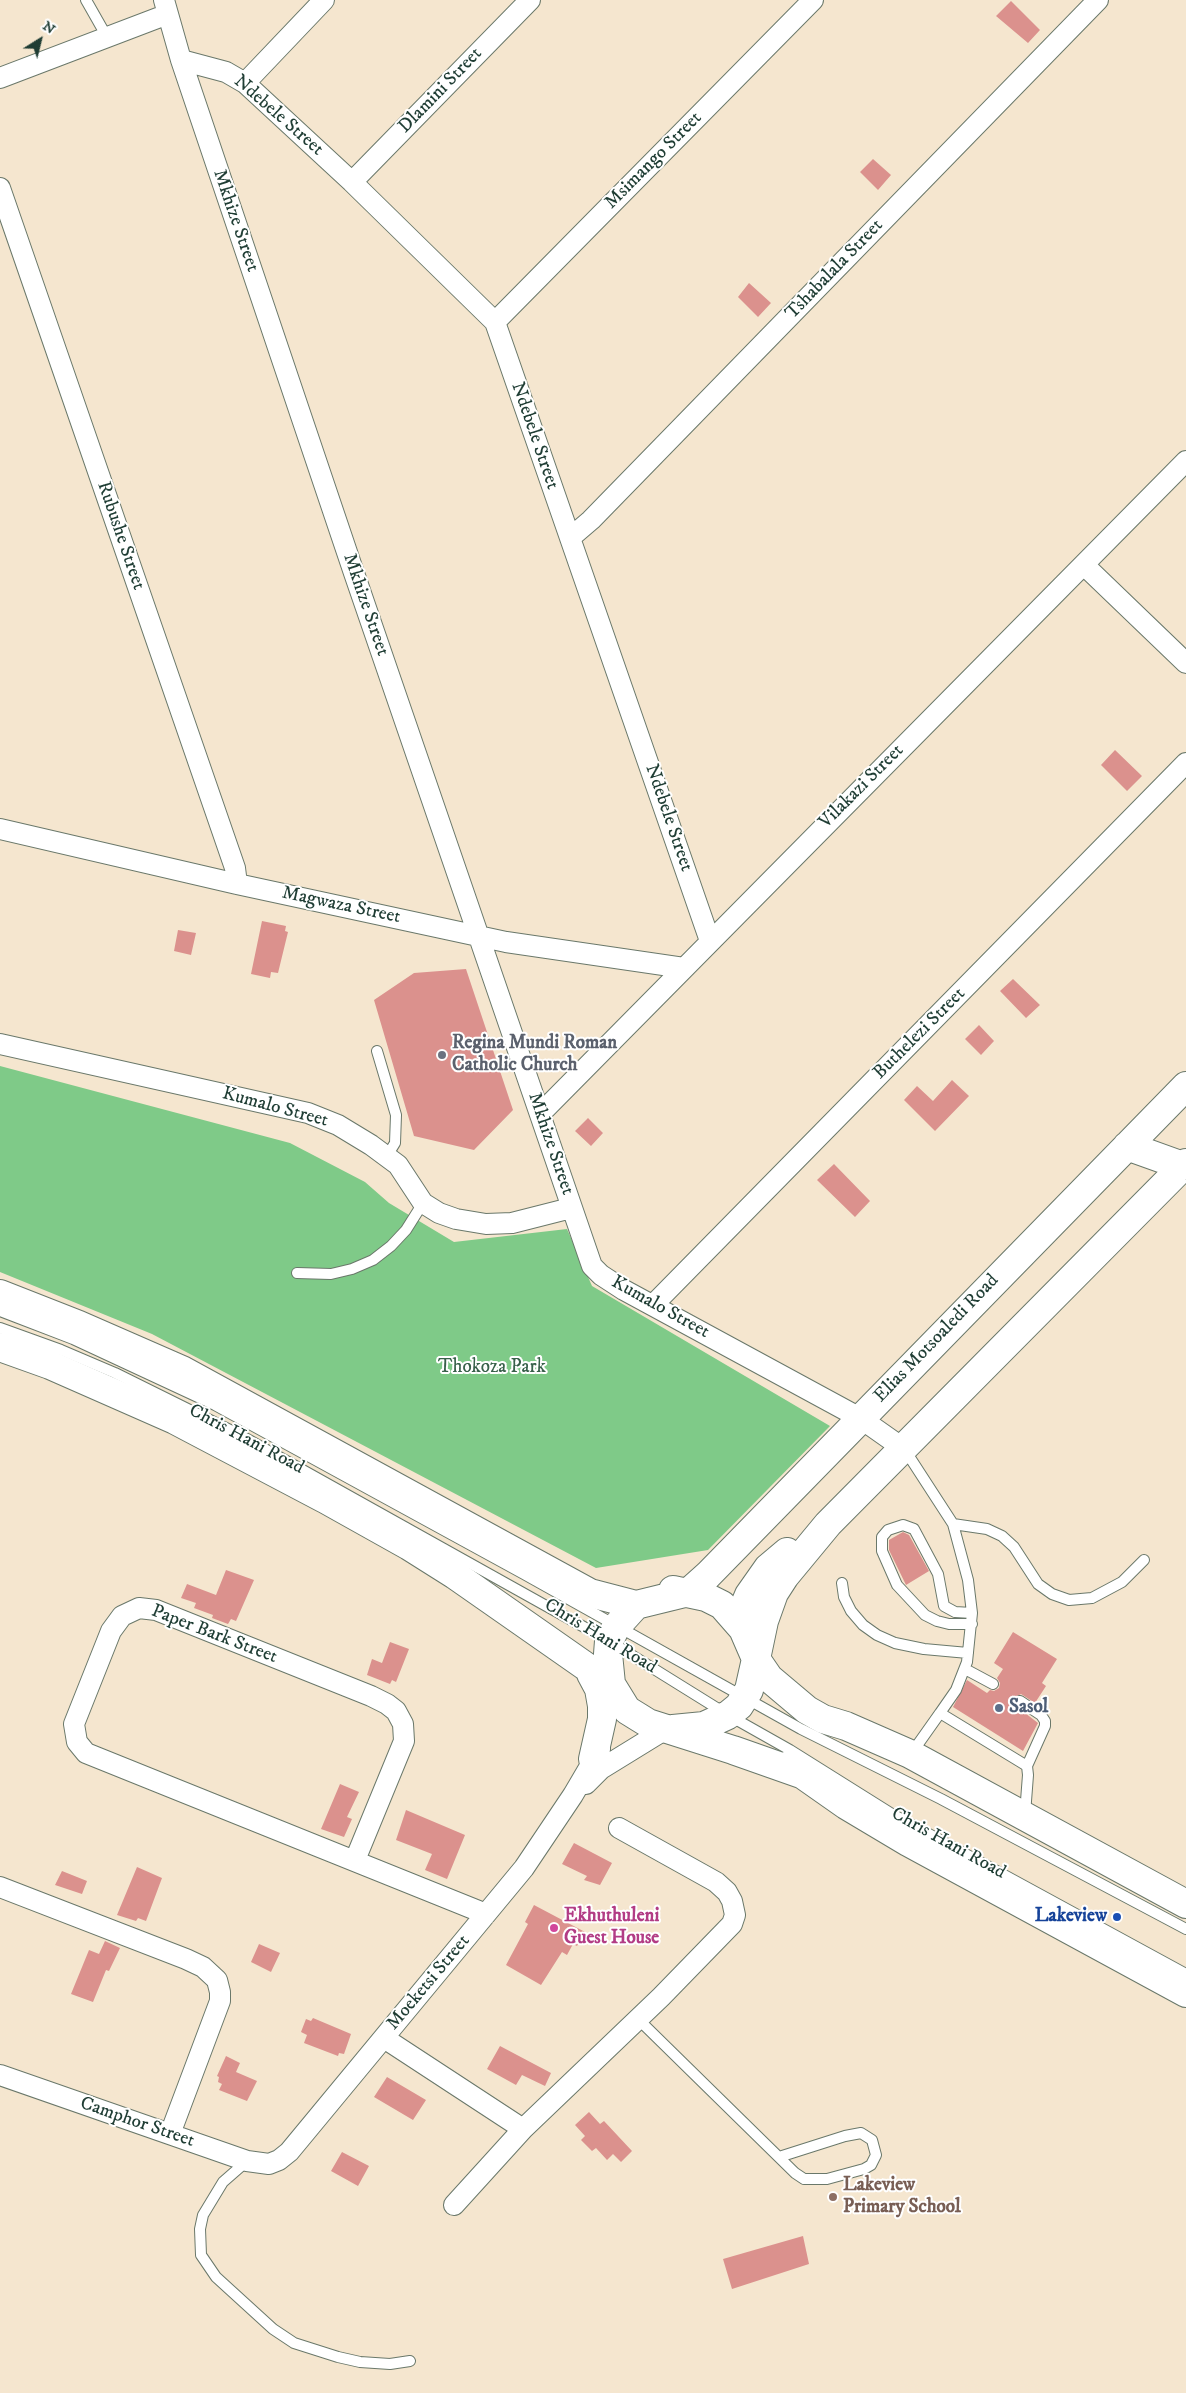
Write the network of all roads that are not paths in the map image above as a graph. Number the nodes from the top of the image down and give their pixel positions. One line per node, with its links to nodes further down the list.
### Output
1 (86, 0): 7 (lane)
2 (324, 0): 10 (street)
3 (530, 0): 11 (street, Dlamini Street)
4 (812, 0): 13 (street, Msimango Street)
5 (1098, 0): 15 (street, Tshabalala Street)
6 (166, 7): 7 (street); 8 (street, Mkhize Street)
7 (107, 37): 9 (street)
8 (181, 60): 10 (street, Ndebele Street); 21 (street, Mkhize Street)
9 (0, 78)
10 (245, 82): 11 (street, Ndebele Street)
11 (352, 182): 13 (street, Ndebele Street)
12 (0, 188): 20 (street, Rubushe Street)
13 (494, 322): 15 (street, Ndebele Street)
14 (1186, 461): 16 (street, Vilakazi Street)
15 (570, 538): 22 (street, Ndebele Street)
16 (1084, 564): 17 (street); 22 (street, Vilakazi Street)
17 (1186, 663)
18 (1186, 763): 35 (street, Buthelezi Street)
19 (0, 829): 20 (street, Magwaza Street)
20 (237, 884): 21 (street, Magwaza Street)
21 (479, 935): 23 (street, Magwaza Street); 27 (street, Mkhize Street)
22 (710, 941): 23 (street, Vilakazi Street)
23 (684, 968): 27 (street, Vilakazi Street)
24 (0, 1044): 29 (street, Kumalo Street)
25 (377, 1051): 29 (lane)
26 (1186, 1086): 28 (main road, Elias Motsoaledi Road)
27 (540, 1114): 32 (street, Mkhize Street)
28 (1127, 1146): 30 (main road); 39 (main road, Elias Motsoaledi Road)
29 (386, 1156): 31 (street, Kumalo Street)
30 (1185, 1165): 40 (main road)
31 (423, 1203): 32 (street, Kumalo Street); 33 (lane)
32 (572, 1208): 35 (street, Kumalo Street)
33 (297, 1273)
34 (0, 1294): 44 (main road, Chris Hani Road)
35 (653, 1305): 39 (street, Kumalo Street)
36 (0, 1311): 51 (lane, Chris Hani Road)
37 (0, 1328): 51 (lane, Chris Hani Road)
38 (0, 1347): 54 (main road, Chris Hani Road)
39 (860, 1418): 40 (street, Kumalo Street); 46 (main road, Elias Motsoaledi Road)
40 (904, 1449): 41 (main road); 42 (lane)
41 (828, 1524): 50 (main road); 53 (main road)
42 (953, 1524): 43 (lane); 48 (lane)
43 (1144, 1560)
44 (553, 1572): 46 (main road); 47 (main road, Chris Hani Road)
45 (842, 1582): 52 (lane)
46 (689, 1592): 47 (main road); 50 (main road)
47 (636, 1605): 51 (main road)
48 (972, 1613): 49 (lane); 49 (lane)
49 (972, 1624): 52 (lane)
50 (743, 1629): 53 (main road)
51 (612, 1634): 57 (main road); 59 (lane, Chris Hani Road); 59 (lane, Chris Hani Road)
52 (968, 1653): 55 (lane)
53 (756, 1659): 59 (main road); 63 (main road)
54 (586, 1668): 57 (main road, Chris Hani Road); 64 (main road)
55 (965, 1669): 56 (lane); 60 (lane)
56 (993, 1684)
57 (616, 1694): 62 (main road); 64 (street, Moeketsi Street)
58 (1020, 1701): 65 (lane)
59 (737, 1706): 61 (main road); 74 (lane, Chris Hani Road); 75 (lane, Chris Hani Road)
60 (940, 1713): 63 (lane); 65 (lane)
61 (704, 1726): 62 (main road); 66 (main road, Chris Hani Road)
62 (666, 1729): 66 (main road); 67 (street, Moeketsi Street)
63 (910, 1754): 68 (main road)
64 (593, 1759): 67 (street, Moeketsi Street)
65 (1027, 1766): 68 (lane)
66 (804, 1775): 76 (main road, Chris Hani Road)
67 (573, 1795): 73 (street, Moeketsi Street)
68 (1024, 1816): 72 (main road)
69 (619, 1828): 77 (street)
70 (355, 1860): 70 (street, Paper Bark Street); 73 (street, Paper Bark Street)
71 (0, 1888): 81 (street)
72 (1186, 1904)
73 (486, 1914): 78 (street, Moeketsi Street)
74 (1186, 1929)
75 (1186, 1974)
76 (1186, 1993)
77 (638, 2019): 80 (street); 82 (lane)
78 (384, 2038): 80 (street); 84 (street, Moeketsi Street)
79 (0, 2075): 81 (street, Camphor Street)
80 (523, 2129): 85 (street)
81 (170, 2134): 83 (street, Camphor Street)
82 (779, 2157): 82 (lane)
83 (247, 2161): 84 (street, Camphor Street); 86 (lane)
84 (275, 2162)
85 (454, 2205)
86 (410, 2361)

